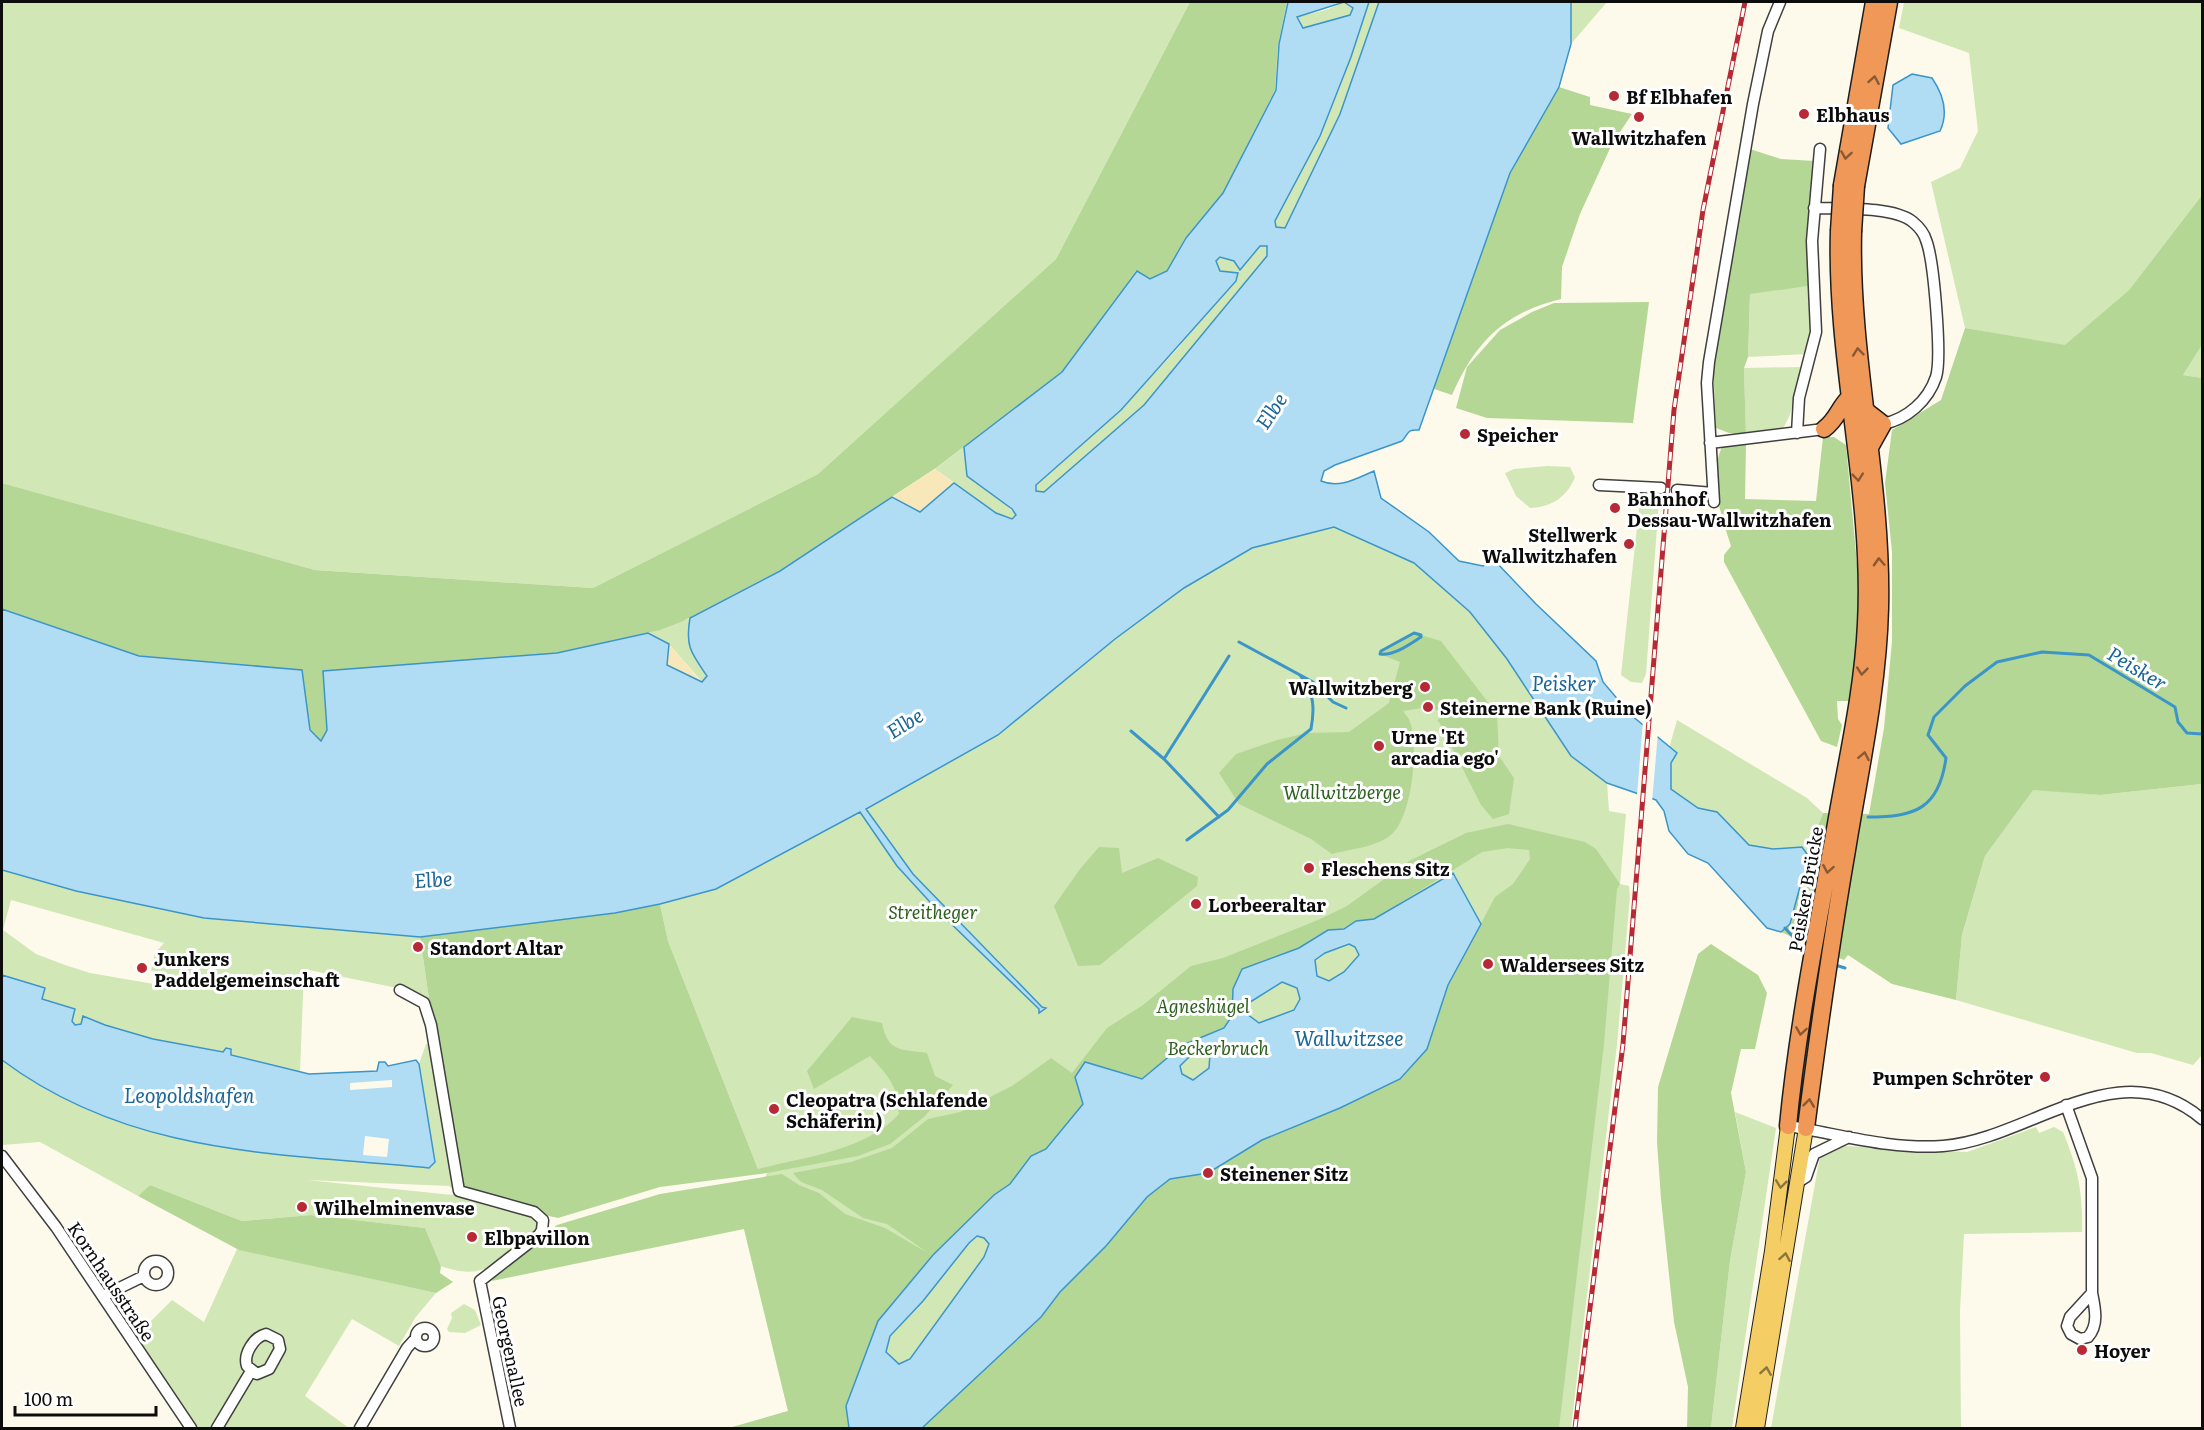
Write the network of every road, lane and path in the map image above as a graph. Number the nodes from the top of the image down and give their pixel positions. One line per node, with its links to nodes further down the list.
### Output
1 (1780, 2): 14 (street)
2 (1874, 2): 4 (highway)
3 (1889, 2): 4 (highway)
4 (1876, 31): 7 (highway, bridge)
5 (1820, 150): 6 (street)
6 (1814, 208): 10 (street); 12 (street)
7 (1846, 232): 8 (highway); 9 (highway, one-way to 7)
8 (1849, 398): 11 (highway); 13 (highway)
9 (1865, 410): 10 (highway); 15 (highway)
10 (1883, 424): 15 (highway)
11 (1824, 429): 12 (street); 13 (highway)
12 (1797, 433): 14 (street)
13 (1853, 434): 19 (highway, one-way to 19)
14 (1710, 443): 18 (street)
15 (1869, 449): 19 (highway, one-way to 15)
16 (1599, 485): 17 (street)
17 (1661, 488)
18 (1677, 489)
19 (1846, 812): 20 (highway, Peisker Brücke)
20 (1818, 974): 24 (highway, one-way to 24); 25 (highway, one-way to 20)
21 (400, 990): 37 (street, Georgenallee)
22 (2066, 1105): 23 (street); 26 (street); 30 (street)
23 (2202, 1119)
24 (1788, 1126): 25 (street); 38 (main road, one-way to 38)
25 (1806, 1128): 26 (street); 28 (main road)
26 (1849, 1137): 28 (street)
27 (2, 1156): 31 (street, Kornhausstraße)
28 (1798, 1182): 39 (main road, one-way to 28)
29 (144, 1276): 31 (street)
30 (2092, 1293)
31 (103, 1296): 34 (street, Kornhausstraße)
32 (416, 1338): 36 (street)
33 (251, 1371): 35 (street)
34 (190, 1428)
35 (217, 1428)
36 (360, 1428)
37 (510, 1428)
38 (1743, 1428)
39 (1757, 1428)

